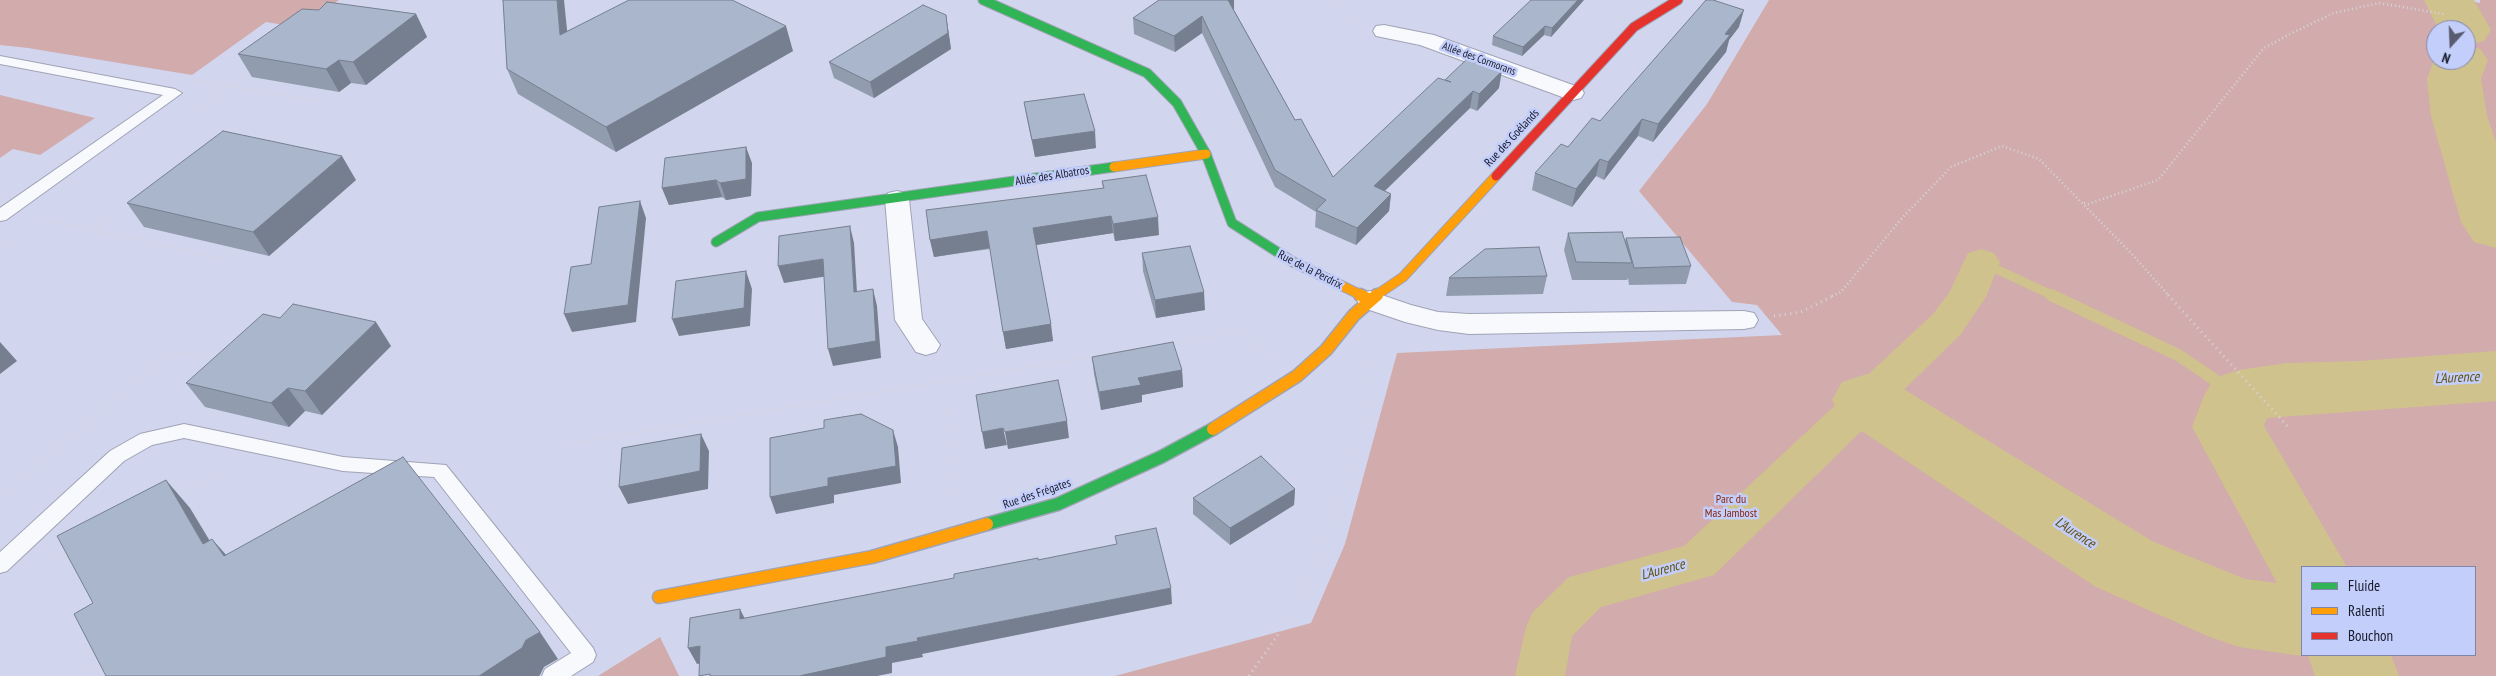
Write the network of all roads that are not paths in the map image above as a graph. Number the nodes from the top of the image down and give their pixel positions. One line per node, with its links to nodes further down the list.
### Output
1 (983, 0): 6 (street, Rue de la Perdrix)
2 (1678, 0): 5 (street, Rue des Goélands)
3 (1384, 31): 5 (street, Allée des Cormorans)
4 (0, 60): 8 (lane)
5 (1573, 93): 10 (street, Rue des Goélands)
6 (1206, 154): 7 (street, Allée des Albatros); 10 (street, Rue de la Perdrix)
7 (898, 199): 9 (street, Allée des Albatros); 12 (street)
8 (0, 216)
9 (716, 242)
10 (1370, 300): 11 (street, Rue de la Perdrix); 14 (street, Rue des Frégates)
11 (1744, 320)
12 (926, 345)
13 (0, 566): 15 (lane)
14 (659, 597)
15 (553, 676)

